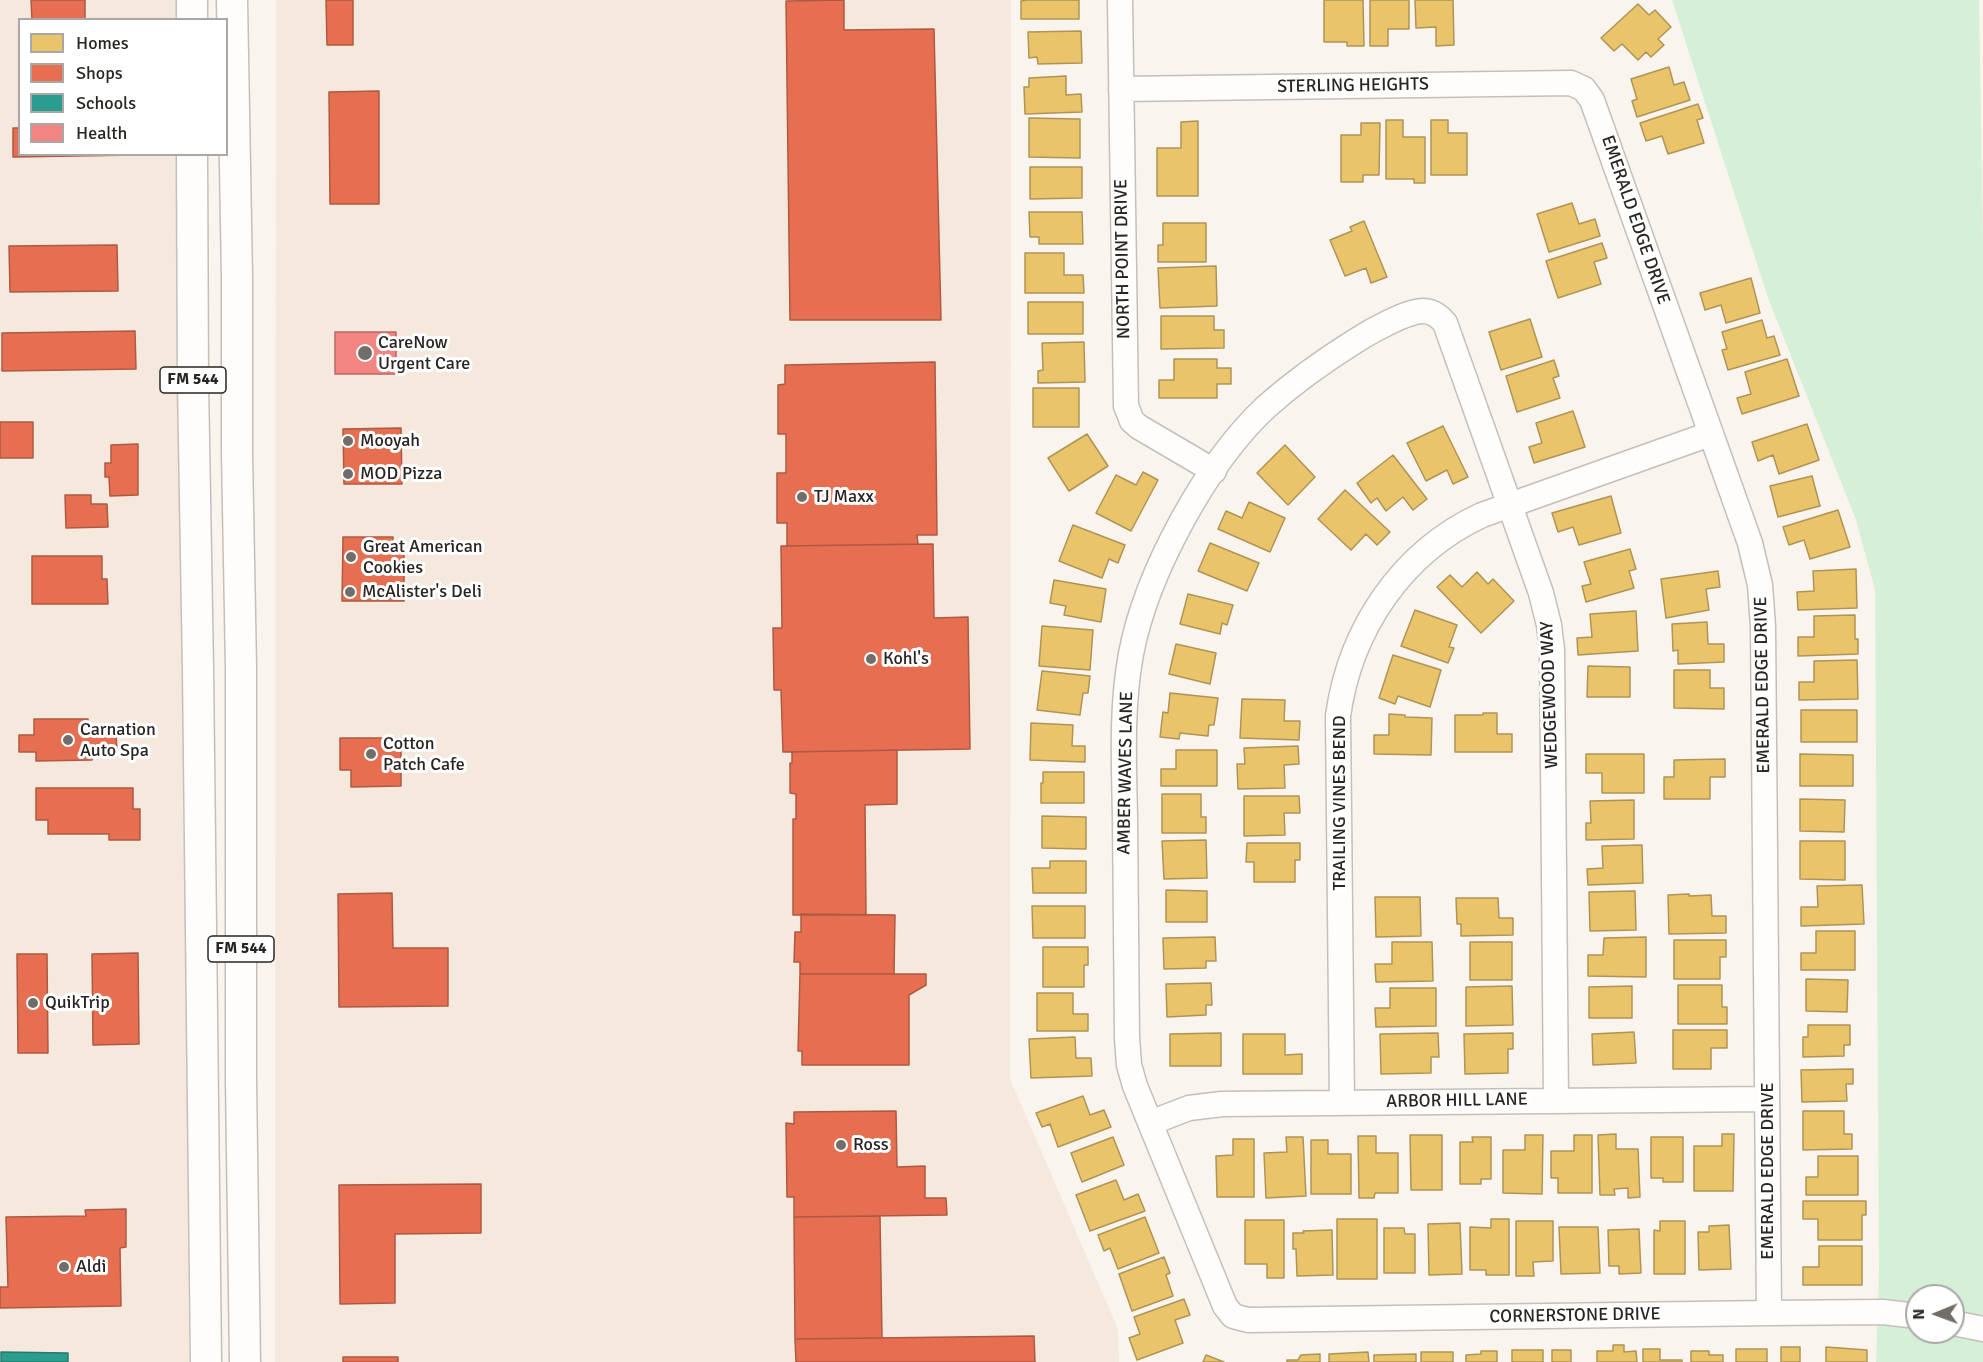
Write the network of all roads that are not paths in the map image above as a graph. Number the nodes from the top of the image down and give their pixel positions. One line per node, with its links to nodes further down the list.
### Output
1 (192, 0): 4 (main road)
2 (232, 0): 8 (main road, FM 544 / FM 544)
3 (1120, 0): 6 (street, NORTH POINT DRIVE)
4 (192, 18)
5 (1584, 88): 6 (street, STERLING HEIGHTS); 11 (street, EMERALD EDGE DRIVE)
6 (1121, 89): 12 (street, NORTH POINT DRIVE)
7 (192, 156): 9 (main road, FM 544 / FM 544)
8 (237, 278): 9 (main road); 15 (main road, FM 544 / FM 544)
9 (194, 280): 14 (main road, FM 544 / FM 544)
10 (1433, 313): 12 (street, AMBER WAVES LANE); 13 (street, WEDGEWOOD WAY)
11 (1710, 434): 13 (street, TRAILING VINES BEND); 18 (street, EMERALD EDGE DRIVE)
12 (1214, 471): 21 (street, AMBER WAVES LANE)
13 (1510, 505): 19 (street, WEDGEWOOD WAY); 20 (street, TRAILING VINES BEND)
14 (198, 669): 15 (main road); 16 (main road, FM 544 / FM 544)
15 (241, 669): 17 (main road, FM 544 / FM 544)
16 (203, 1091): 17 (main road); 27 (main road, FM 544 / FM 544)
17 (242, 1092): 28 (main road, FM 544 / FM 544)
18 (1767, 1099): 19 (street, ARBOR HILL LANE); 22 (street, EMERALD EDGE DRIVE)
19 (1556, 1100): 20 (street, ARBOR HILL LANE)
20 (1342, 1102): 21 (street, ARBOR HILL LANE)
21 (1150, 1123): 24 (street, AMBER WAVES LANE)
22 (1769, 1313): 23 (street, CORNERSTONE DRIVE); 24 (street, CORNERSTONE DRIVE)
23 (1905, 1315)
24 (1233, 1316)
25 (1965, 1325): 26 (street)
26 (1983, 1329)
27 (206, 1362)
28 (245, 1362)

